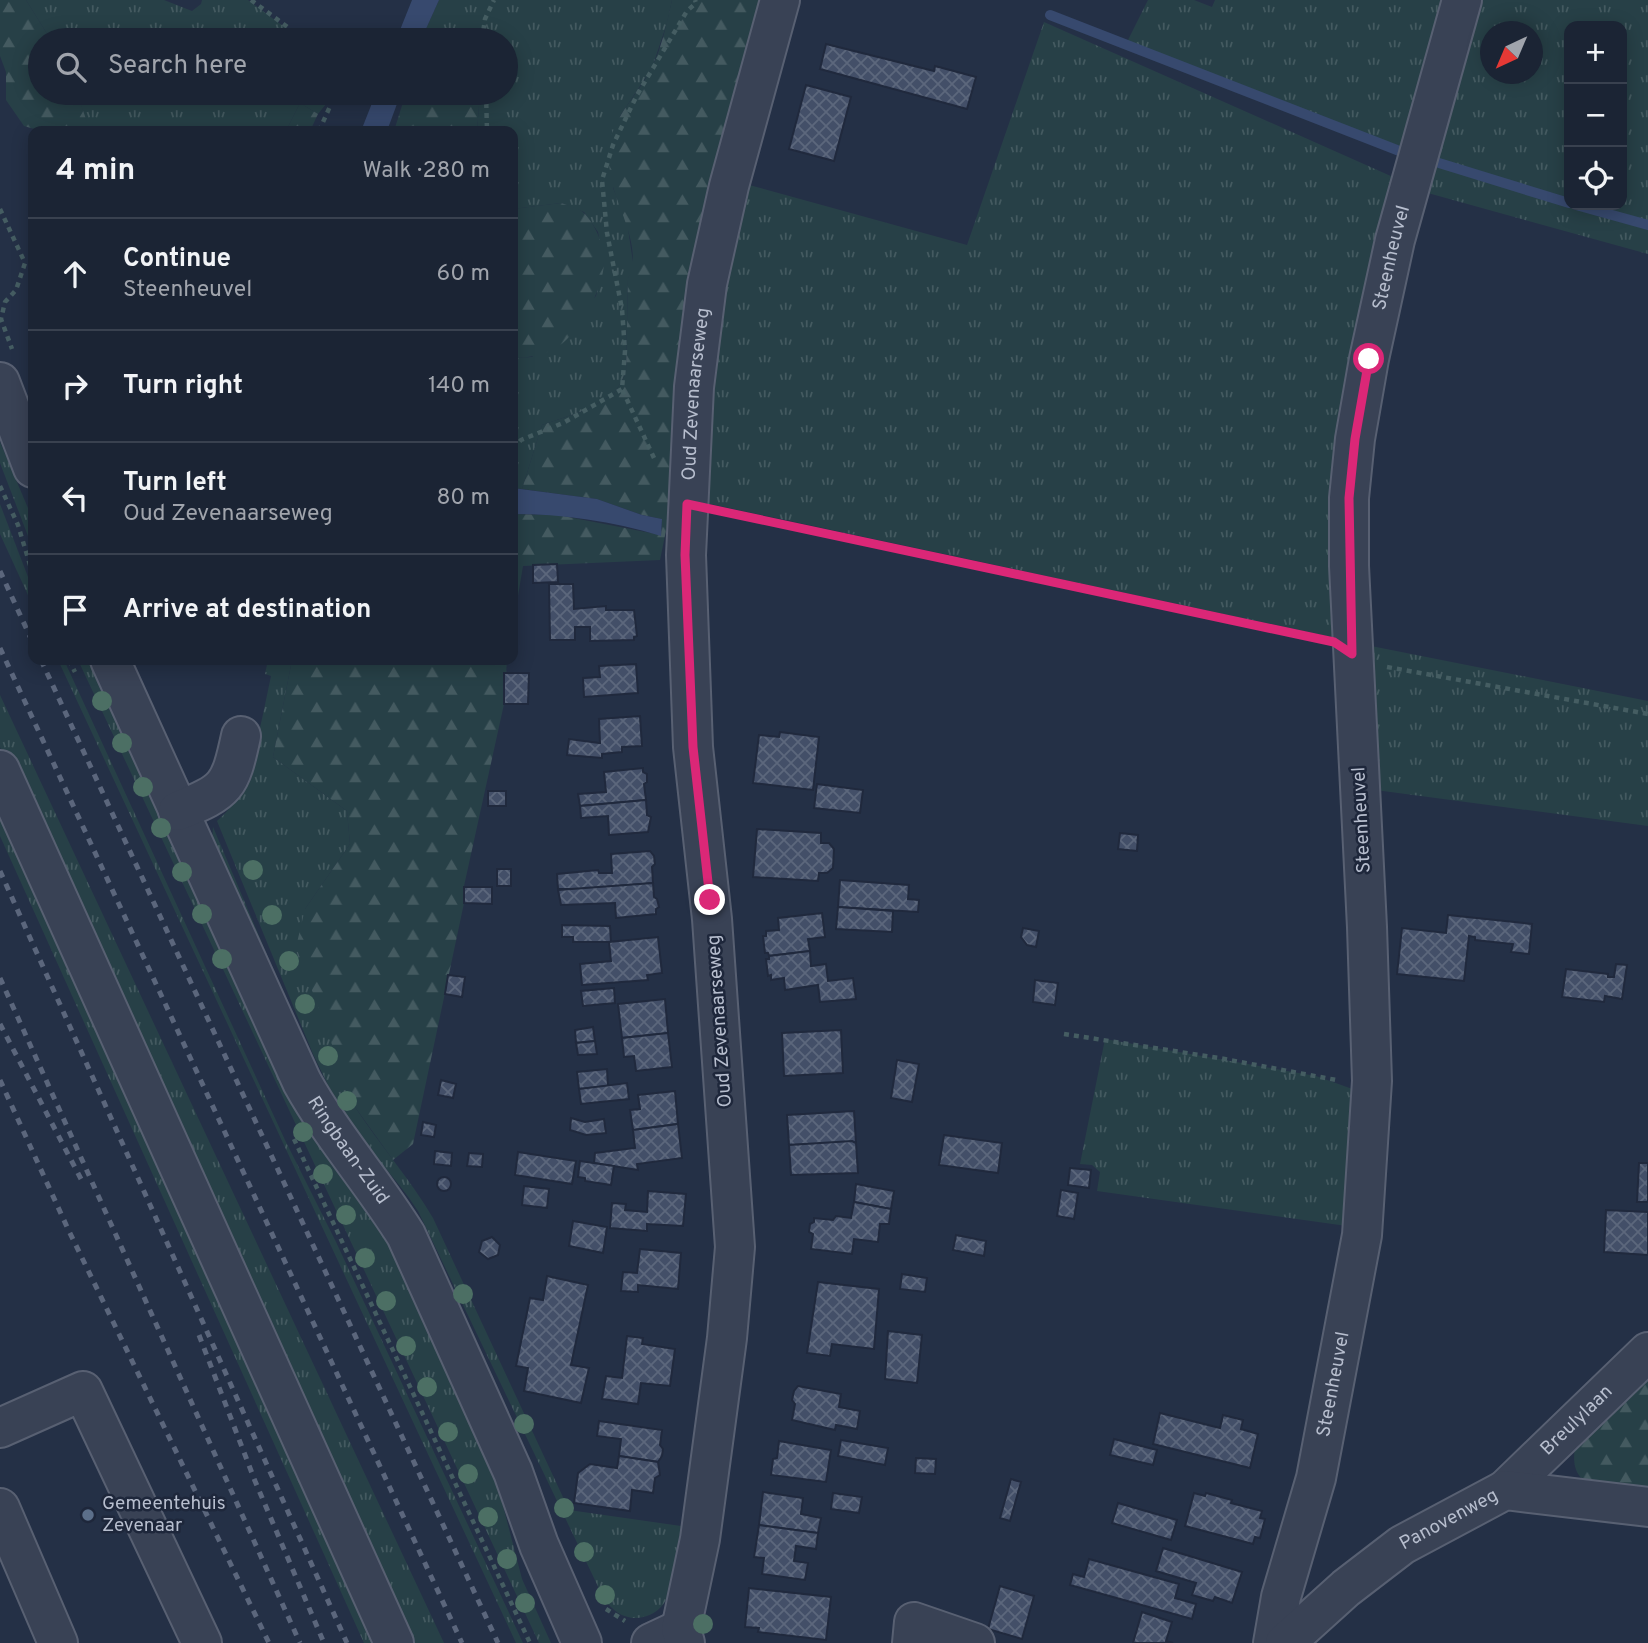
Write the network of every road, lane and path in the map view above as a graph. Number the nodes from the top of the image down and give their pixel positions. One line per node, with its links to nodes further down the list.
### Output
1 (251, 0): 6 (path)
2 (494, 0): 7 (path)
3 (780, 0): 19 (street, Oud Zevenaarseweg)
4 (1462, 0): 21 (street, Steenheuvel)
5 (698, 1): 14 (path)
6 (289, 28)
7 (484, 28)
8 (331, 105): 10 (path)
9 (486, 105): 11 (path)
10 (321, 126)
11 (487, 126)
12 (0, 209): 13 (path)
13 (8, 370): 16 (street)
14 (622, 389): 15 (path); 17 (path)
15 (518, 443)
16 (28, 448)
17 (658, 466)
18 (0, 485): 20 (path)
19 (687, 504): 21 (path); 35 (street, Oud Zevenaarseweg)
20 (28, 558)
21 (1352, 654): 23 (path); 28 (street, Steenheuvel)
22 (93, 666): 26 (street, Ringbaan-Zuid)
23 (1648, 714)
24 (241, 736): 26 (street)
25 (0, 770): 38 (street)
26 (178, 811): 40 (street, Ringbaan-Zuid)
27 (1064, 1034): 28 (path)
28 (1372, 1087): 43 (street, Steenheuvel)
29 (291, 1133): 39 (path, Ringbaan-Zuid)
30 (1648, 1352): 32 (street, Breulylaan)
31 (0, 1428): 37 (street)
32 (1504, 1490): 33 (street, Panovenweg); 44 (street, Panovenweg)
33 (1648, 1507)
34 (0, 1508): 36 (street)
35 (672, 1639)
36 (58, 1643)
37 (202, 1643)
38 (394, 1643)
39 (530, 1643)
40 (582, 1643)
41 (912, 1643): 42 (street)
42 (975, 1643)
43 (1273, 1643)
44 (1285, 1643)

